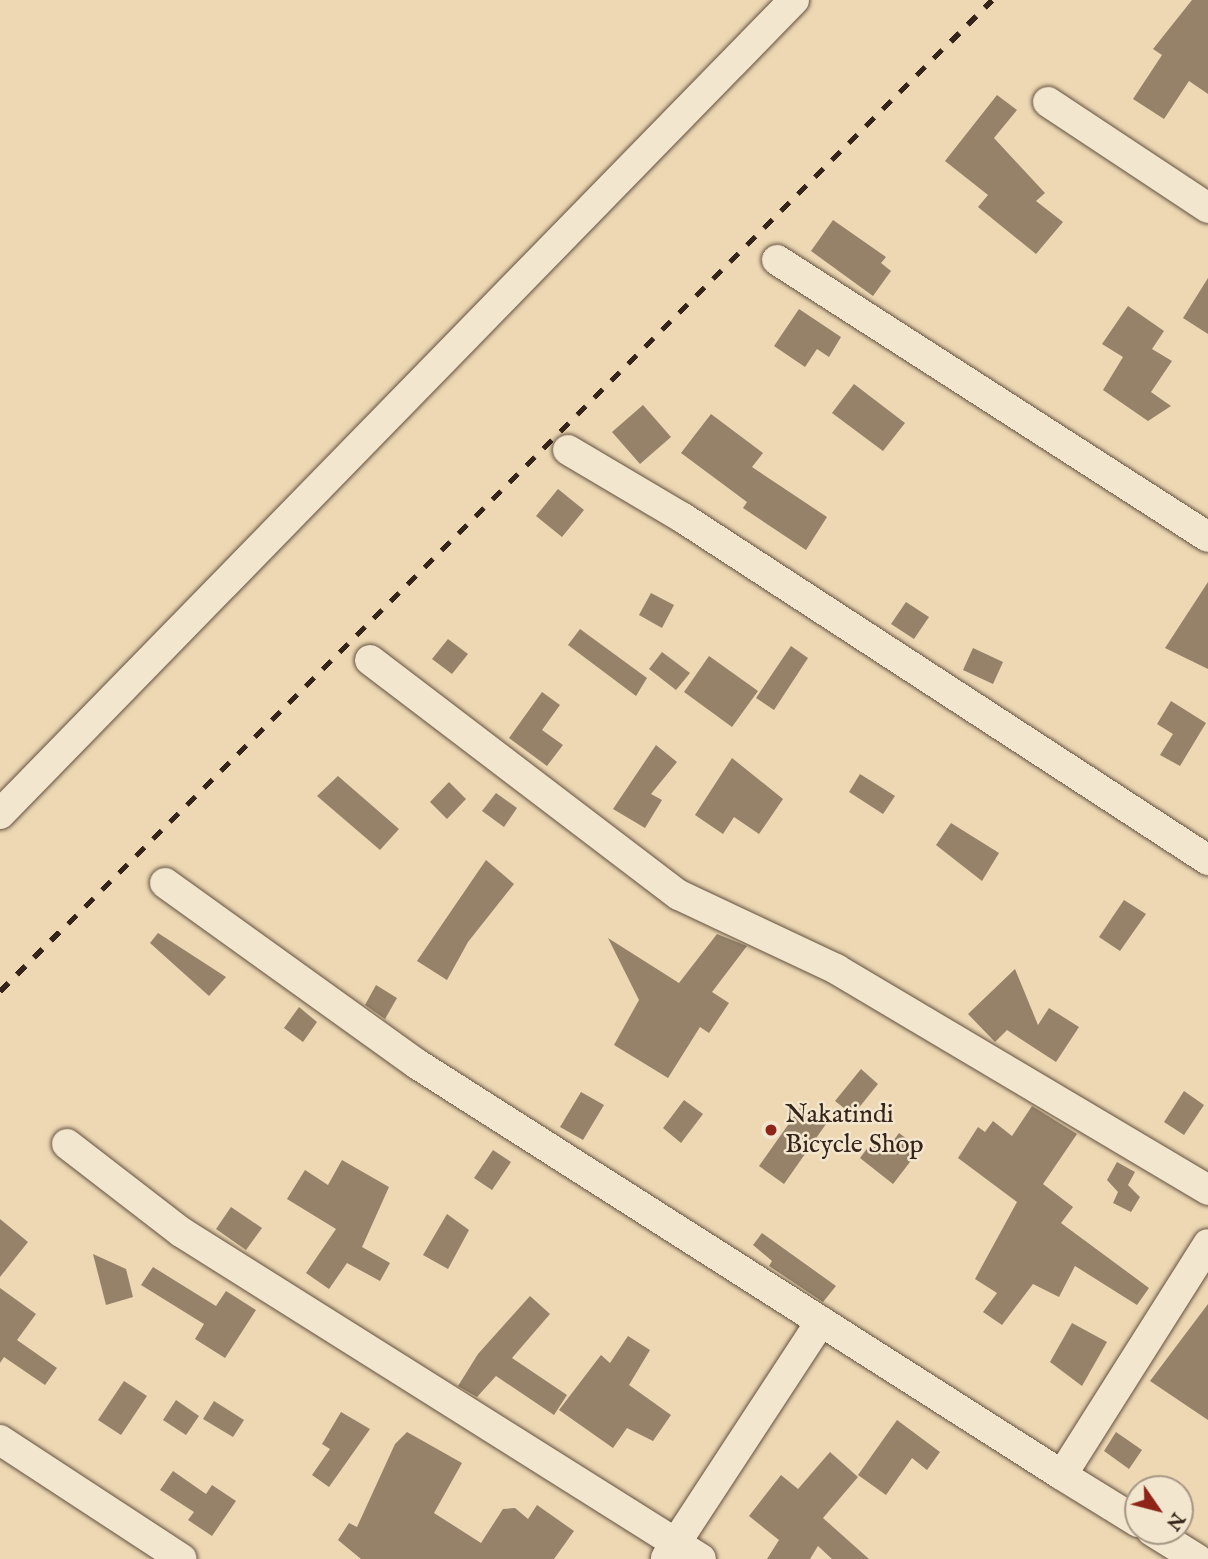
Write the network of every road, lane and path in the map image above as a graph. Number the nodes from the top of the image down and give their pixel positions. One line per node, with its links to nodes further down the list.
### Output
1 (794, 0): 8 (street)
2 (1048, 102): 3 (street)
3 (1208, 208)
4 (777, 260): 6 (street)
5 (568, 450): 9 (street)
6 (1208, 537)
7 (370, 660): 12 (street)
8 (0, 814)
9 (1208, 860)
10 (165, 883): 14 (street)
11 (67, 1144): 20 (street)
12 (1208, 1190)
13 (1208, 1244): 16 (street)
14 (821, 1321): 16 (street); 20 (street)
15 (0, 1440): 21 (street)
16 (1062, 1475): 17 (street)
17 (1124, 1513)
18 (1208, 1542): 23 (street)
19 (1174, 1545): 23 (street)
20 (670, 1550): 22 (street)
21 (182, 1559)
22 (701, 1559)
23 (1197, 1559)

